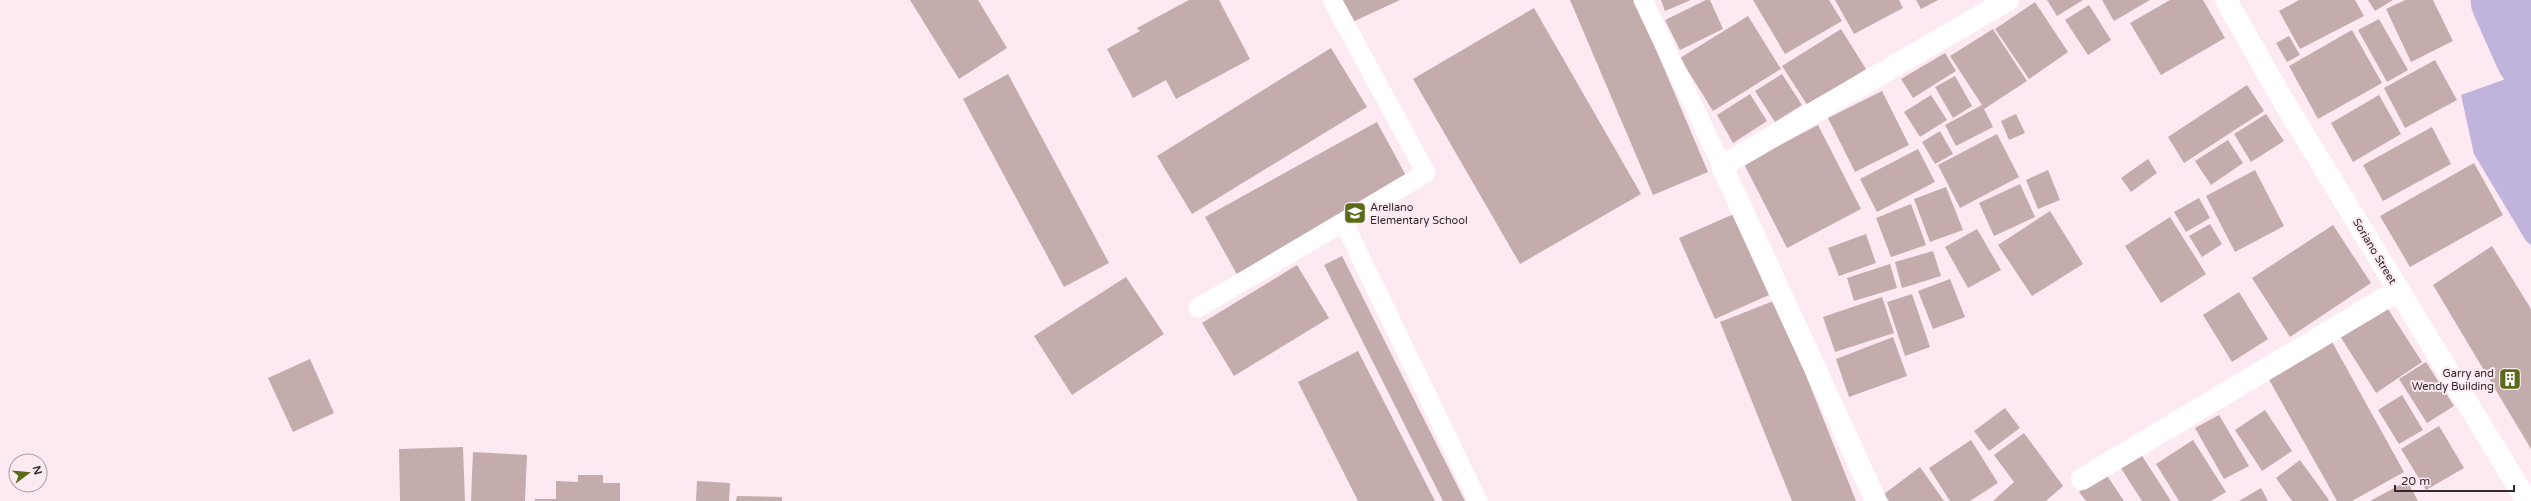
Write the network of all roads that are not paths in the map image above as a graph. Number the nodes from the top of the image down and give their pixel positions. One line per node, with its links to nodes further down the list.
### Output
1 (1332, 0): 6 (lane)
2 (1643, 0): 5 (lane)
3 (2008, 0): 5 (street)
4 (2226, 0): 7 (street, Soriano Street)
5 (1722, 166): 11 (street)
6 (1344, 223): 8 (lane); 10 (lane)
7 (2399, 290): 9 (street); 12 (street, Soriano Street)
8 (1198, 308)
9 (2082, 479)
10 (1478, 501)
11 (1876, 501)
12 (2528, 501)

